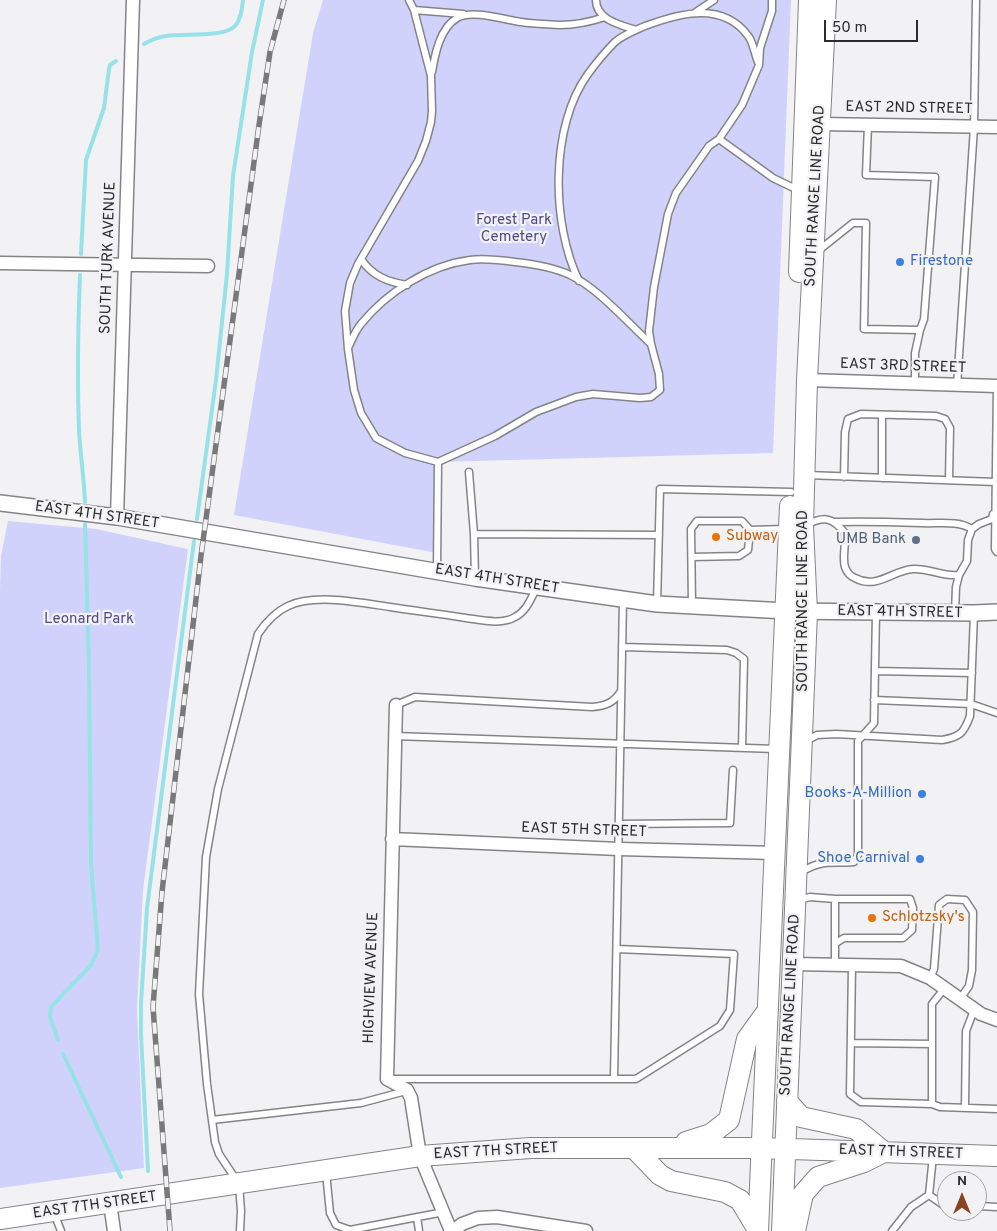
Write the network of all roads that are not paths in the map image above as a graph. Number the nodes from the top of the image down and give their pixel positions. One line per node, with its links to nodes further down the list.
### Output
1 (133, 0): 25 (street, SOUTH TURK AVENUE)
2 (409, 0): 9 (lane)
3 (596, 0): 12 (lane)
4 (714, 0): 10 (lane)
5 (772, 0): 14 (lane)
6 (809, 0): 21 (main road, SOUTH RANGE LINE ROAD)
7 (826, 0): 16 (main road, SOUTH RANGE LINE ROAD)
8 (976, 0): 18 (lane)
9 (414, 10): 11 (lane); 15 (lane)
10 (696, 12): 13 (lane); 14 (lane)
11 (466, 15): 12 (lane); 15 (lane)
12 (605, 17): 13 (lane)
13 (636, 30): 27 (lane)
14 (759, 65): 20 (lane)
15 (431, 76): 23 (lane)
16 (820, 124): 17 (street, EAST 2ND STREET); 22 (main road, SOUTH RANGE LINE ROAD)
17 (868, 125): 18 (street, EAST 2ND STREET); 29 (lane)
18 (974, 127): 19 (street, EAST 2ND STREET); 34 (lane)
19 (997, 127)
20 (719, 139): 21 (lane); 30 (lane)
21 (802, 192): 45 (main road, SOUTH RANGE LINE ROAD)
22 (814, 254): 29 (lane); 32 (main road, SOUTH RANGE LINE ROAD)
23 (361, 259): 28 (lane); 31 (lane)
24 (0, 263): 25 (street)
25 (125, 265): 26 (street); 48 (street, SOUTH TURK AVENUE)
26 (208, 266)
27 (579, 281): 28 (lane); 30 (lane)
28 (407, 285): 31 (lane)
29 (920, 330): 33 (lane)
30 (651, 344): 38 (lane)
31 (348, 349): 38 (lane)
32 (807, 380): 33 (street, EAST 3RD STREET); 40 (main road, SOUTH RANGE LINE ROAD)
33 (915, 384): 34 (street, EAST 3RD STREET)
34 (957, 386): 35 (street, EAST 3RD STREET)
35 (997, 386): 37 (lane)
36 (882, 415): 41 (lane); 42 (lane); 43 (lane)
37 (997, 425): 44 (lane)
38 (438, 462): 58 (lane)
39 (470, 472): 54 (lane)
40 (804, 475): 41 (lane); 50 (main road, SOUTH RANGE LINE ROAD)
41 (844, 477): 42 (lane)
42 (882, 478): 43 (lane)
43 (949, 480): 44 (lane)
44 (996, 482): 47 (lane)
45 (791, 492): 50 (main road, SOUTH RANGE LINE ROAD); 55 (lane)
46 (0, 503): 48 (street, EAST 4TH STREET)
47 (995, 506): 51 (lane); 53 (lane)
48 (117, 517): 58 (street, EAST 4TH STREET)
49 (833, 522): 50 (lane); 53 (lane); 59 (lane)
50 (796, 528): 52 (lane); 65 (main road, SOUTH RANGE LINE ROAD); 66 (main road, SOUTH RANGE LINE ROAD)
51 (996, 528): 56 (lane)
52 (750, 530): 57 (lane); 57 (lane)
53 (972, 530): 59 (lane)
54 (474, 534): 55 (lane); 60 (lane)
55 (659, 535): 63 (lane)
56 (997, 552)
57 (692, 558): 64 (lane)
58 (437, 571): 60 (street, EAST 4TH STREET)
59 (959, 575): 69 (lane)
60 (475, 578): 61 (street, EAST 4TH STREET)
61 (537, 586): 62 (street, EAST 4TH STREET); 113 (lane)
62 (623, 599): 63 (street, EAST 4TH STREET); 71 (lane)
63 (657, 604): 64 (street, EAST 4TH STREET)
64 (692, 607): 65 (street, EAST 4TH STREET)
65 (786, 611): 66 (street, EAST 4TH STREET); 84 (main road, SOUTH RANGE LINE ROAD)
66 (808, 612): 67 (street, EAST 4TH STREET); 81 (main road, SOUTH RANGE LINE ROAD)
67 (876, 612): 69 (street, EAST 4TH STREET); 72 (lane)
68 (997, 612): 70 (street, EAST 4TH STREET)
69 (955, 613): 70 (street, EAST 4TH STREET)
70 (974, 614): 73 (lane)
71 (622, 647): 74 (lane); 83 (lane)
72 (875, 670): 73 (lane); 75 (lane)
73 (972, 673): 76 (lane)
74 (622, 690): 77 (lane); 82 (lane)
75 (874, 700): 76 (lane); 79 (lane)
76 (971, 704): 78 (lane); 79 (lane)
77 (396, 705): 80 (street, HIGHVIEW AVENUE)
78 (997, 713)
79 (864, 735): 81 (lane); 90 (lane)
80 (394, 736): 82 (lane); 87 (street, HIGHVIEW AVENUE)
81 (803, 743): 90 (main road, SOUTH RANGE LINE ROAD)
82 (620, 744): 83 (lane); 86 (lane)
83 (742, 748): 84 (lane)
84 (780, 749): 89 (main road, SOUTH RANGE LINE ROAD)
85 (733, 770): 86 (lane)
86 (619, 824): 88 (lane)
87 (392, 840): 88 (street, EAST 5TH STREET); 107 (street, HIGHVIEW AVENUE)
88 (619, 849): 89 (street, EAST 5TH STREET); 94 (lane)
89 (775, 853): 101 (main road, SOUTH RANGE LINE ROAD)
90 (796, 875): 92 (main road, SOUTH RANGE LINE ROAD)
91 (835, 899): 92 (lane); 93 (lane); 93 (lane)
92 (796, 901): 95 (main road, SOUTH RANGE LINE ROAD)
93 (836, 943): 96 (lane)
94 (617, 949): 106 (lane); 106 (lane)
95 (792, 964): 96 (street); 109 (main road, SOUTH RANGE LINE ROAD)
96 (835, 965): 97 (street)
97 (852, 966): 98 (street); 104 (lane)
98 (930, 978): 99 (street); 100 (lane)
99 (944, 989): 100 (street); 105 (lane)
100 (960, 1000): 102 (street)
101 (768, 1010): 114 (main road); 116 (main road, SOUTH RANGE LINE ROAD)
102 (974, 1010): 103 (street); 111 (lane)
103 (997, 1020)
104 (851, 1043): 105 (lane); 110 (lane)
105 (932, 1044): 110 (lane)
106 (614, 1078): 107 (lane)
107 (386, 1079): 108 (street)
108 (408, 1090): 113 (lane); 120 (street)
109 (786, 1101): 117 (main road, SOUTH RANGE LINE ROAD); 118 (main road)
110 (932, 1104): 111 (lane)
111 (965, 1108): 112 (lane)
112 (997, 1109)
113 (212, 1120): 123 (lane)
114 (669, 1147): 115 (main road, EAST 7TH STREET); 116 (main road, EAST 7TH STREET)
115 (634, 1148): 120 (main road, EAST 7TH STREET); 133 (main road)
116 (762, 1148): 117 (main road, EAST 7TH STREET); 133 (main road, SOUTH RANGE LINE ROAD)
117 (786, 1148): 118 (main road, EAST 7TH STREET); 140 (main road, SOUTH RANGE LINE ROAD)
118 (884, 1152): 119 (main road, EAST 7TH STREET); 141 (main road)
119 (933, 1154): 121 (main road, EAST 7TH STREET); 124 (lane)
120 (420, 1156): 122 (main road, EAST 7TH STREET); 128 (street)
121 (997, 1156)
122 (326, 1171): 123 (main road, EAST 7TH STREET); 131 (lane)
123 (239, 1184): 126 (main road, EAST 7TH STREET); 136 (lane)
124 (929, 1195): 125 (lane); 142 (lane)
125 (937, 1201)
126 (110, 1204): 127 (main road, EAST 7TH STREET); 135 (street)
127 (53, 1212): 130 (main road, EAST 7TH STREET); 134 (lane)
128 (444, 1212): 129 (lane); 138 (street)
129 (417, 1217): 132 (lane); 137 (lane)
130 (0, 1219)
131 (340, 1229): 132 (lane)
132 (370, 1229)
133 (758, 1230)
134 (61, 1231)
135 (114, 1231)
136 (240, 1231)
137 (419, 1231)
138 (452, 1231): 139 (street)
139 (586, 1231)
140 (782, 1231)
141 (795, 1231)
142 (892, 1231)

